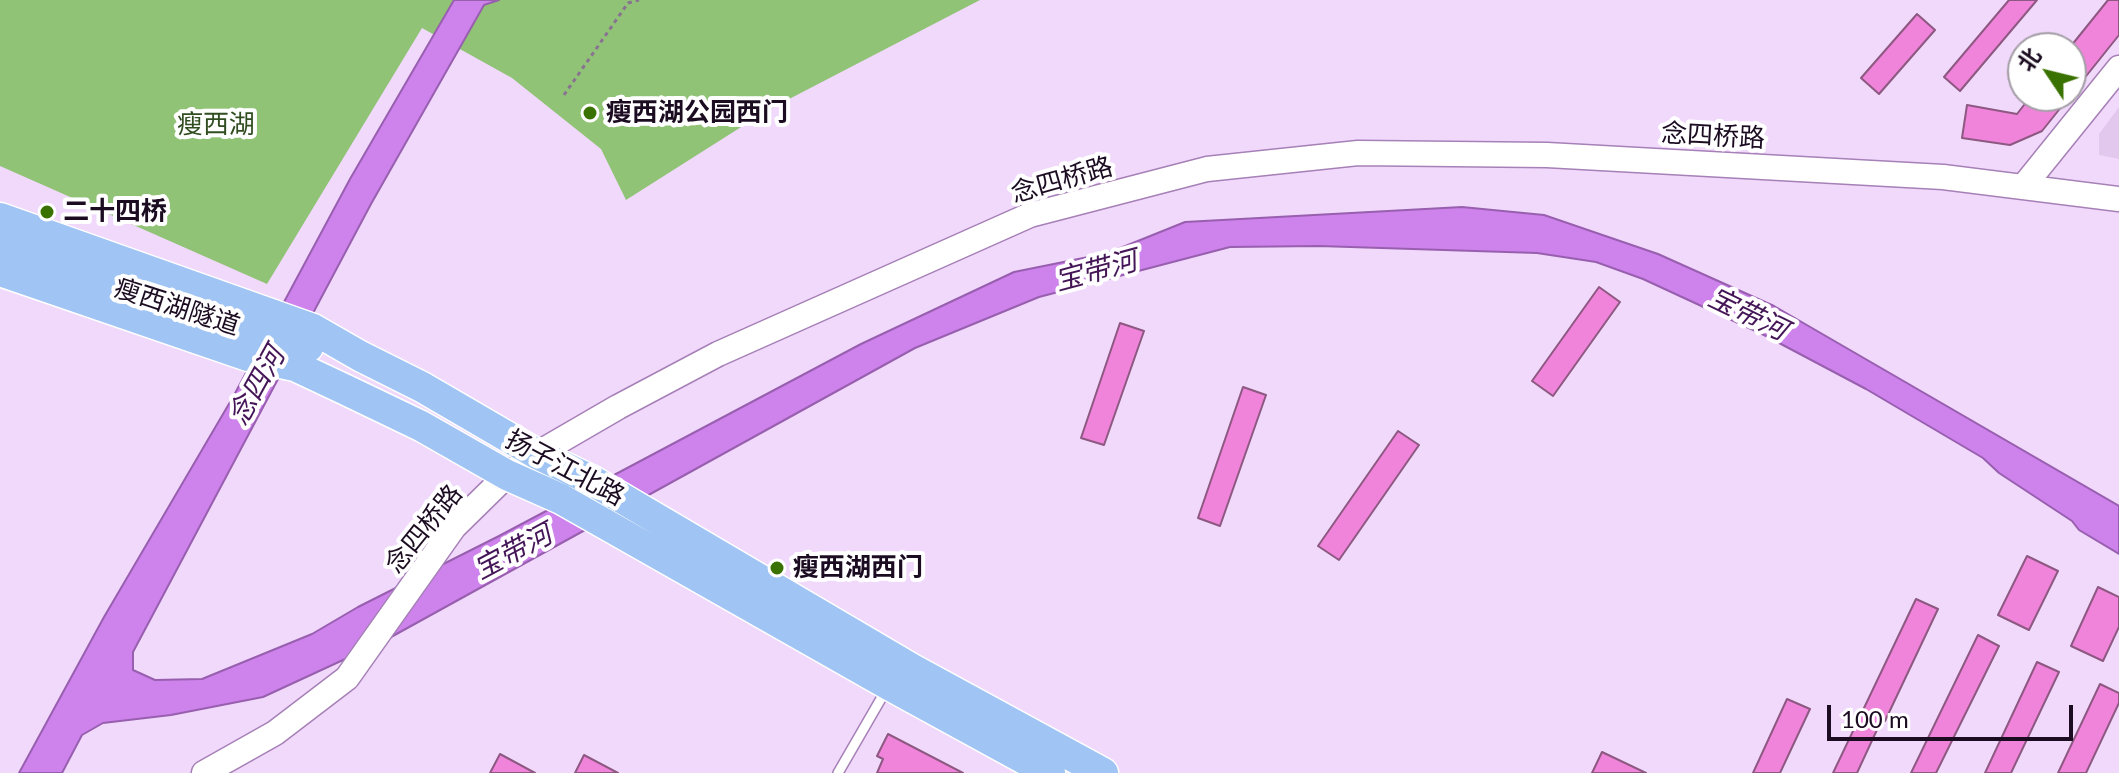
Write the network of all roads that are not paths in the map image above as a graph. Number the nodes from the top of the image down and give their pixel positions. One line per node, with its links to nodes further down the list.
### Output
1 (2119, 68): 2 (street)
2 (2023, 187): 3 (street, 念四桥路); 9 (street, 念四桥路)
3 (2119, 199)
4 (0, 218): 7 (main road, 扬子江北路)
5 (0, 242): 7 (main road, 瘦西湖隧道)
6 (0, 271): 7 (main road, 扬子江北路)
7 (257, 334): 8 (main road, 扬子江北路); 8 (main road, 扬子江北路)
8 (304, 347): 9 (main road, 扬子江北路); 10 (main road, 扬子江北路)
9 (537, 454): 10 (street, 念四桥路); 15 (main road, 扬子江北路)
10 (507, 475): 11 (main road, 扬子江北路); 12 (street, 念四桥路)
11 (889, 685): 13 (lane); 14 (main road, 扬子江北路)
12 (204, 773)
13 (838, 773)
14 (1050, 773)
15 (1103, 773)

